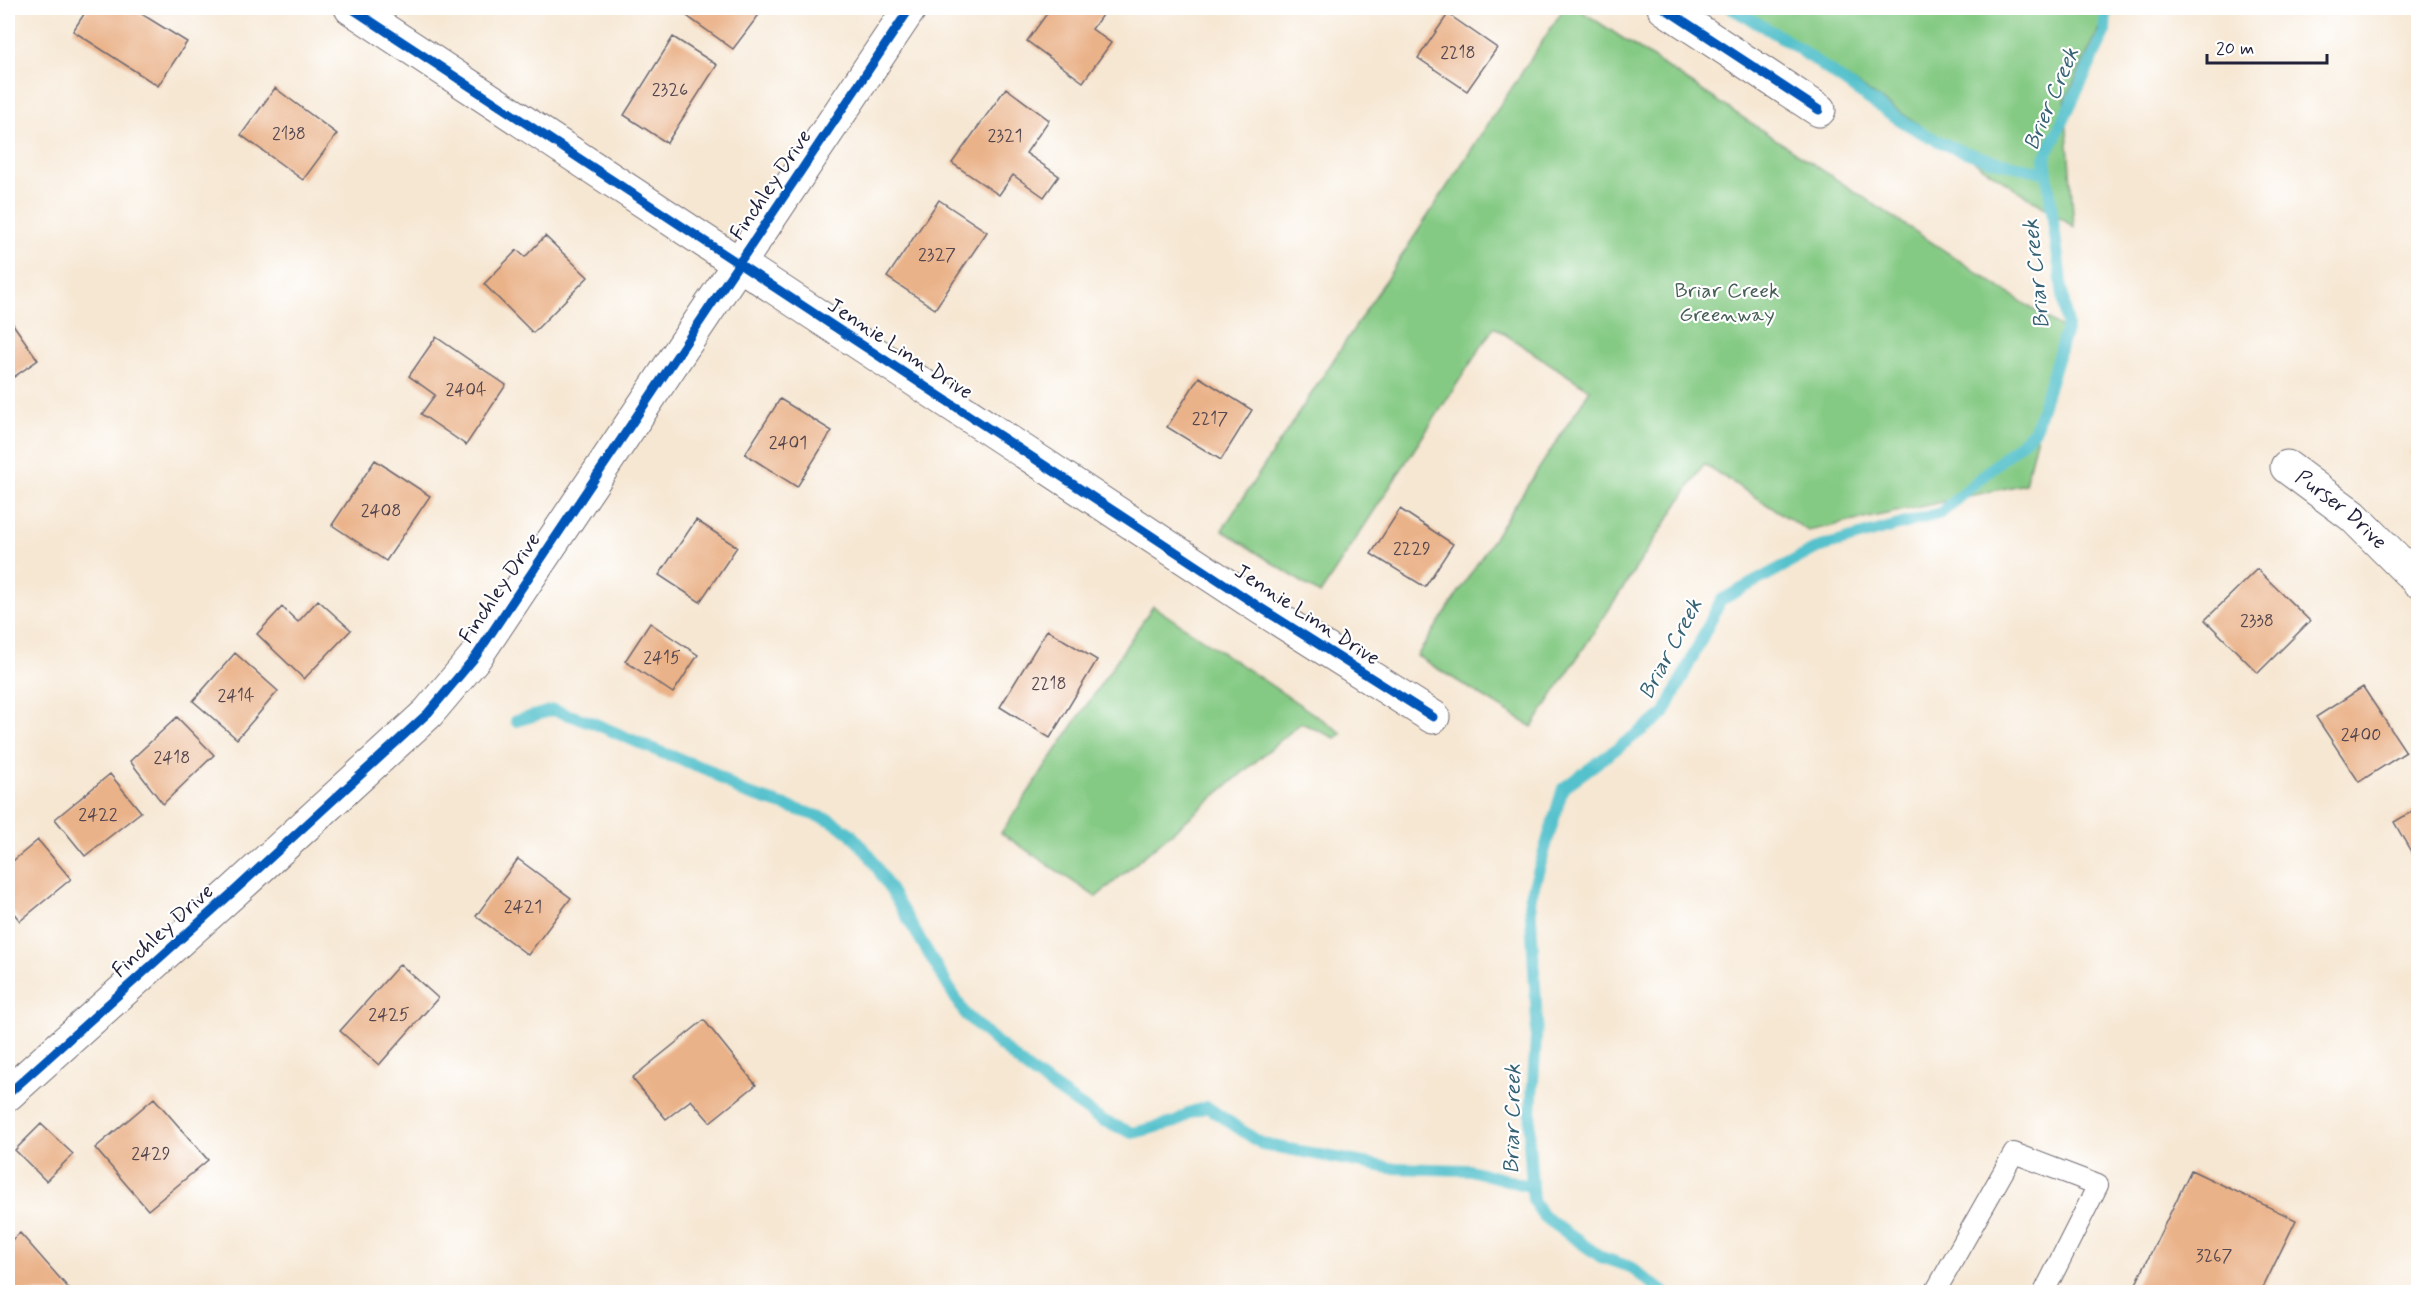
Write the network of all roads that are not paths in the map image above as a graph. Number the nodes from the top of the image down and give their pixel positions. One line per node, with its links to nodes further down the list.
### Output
1 (351, 8): 5 (street, Jennie Linn Drive)
2 (910, 8): 5 (street, Finchley Drive)
3 (1664, 8): 4 (street)
4 (1819, 110)
5 (739, 264): 8 (street, Jennie Linn Drive); 9 (street, Finchley Drive)
6 (2287, 467): 7 (street, Purser Drive)
7 (2418, 581)
8 (1433, 717)
9 (8, 1094)
10 (1935, 1293): 11 (lane)
11 (2044, 1293)

